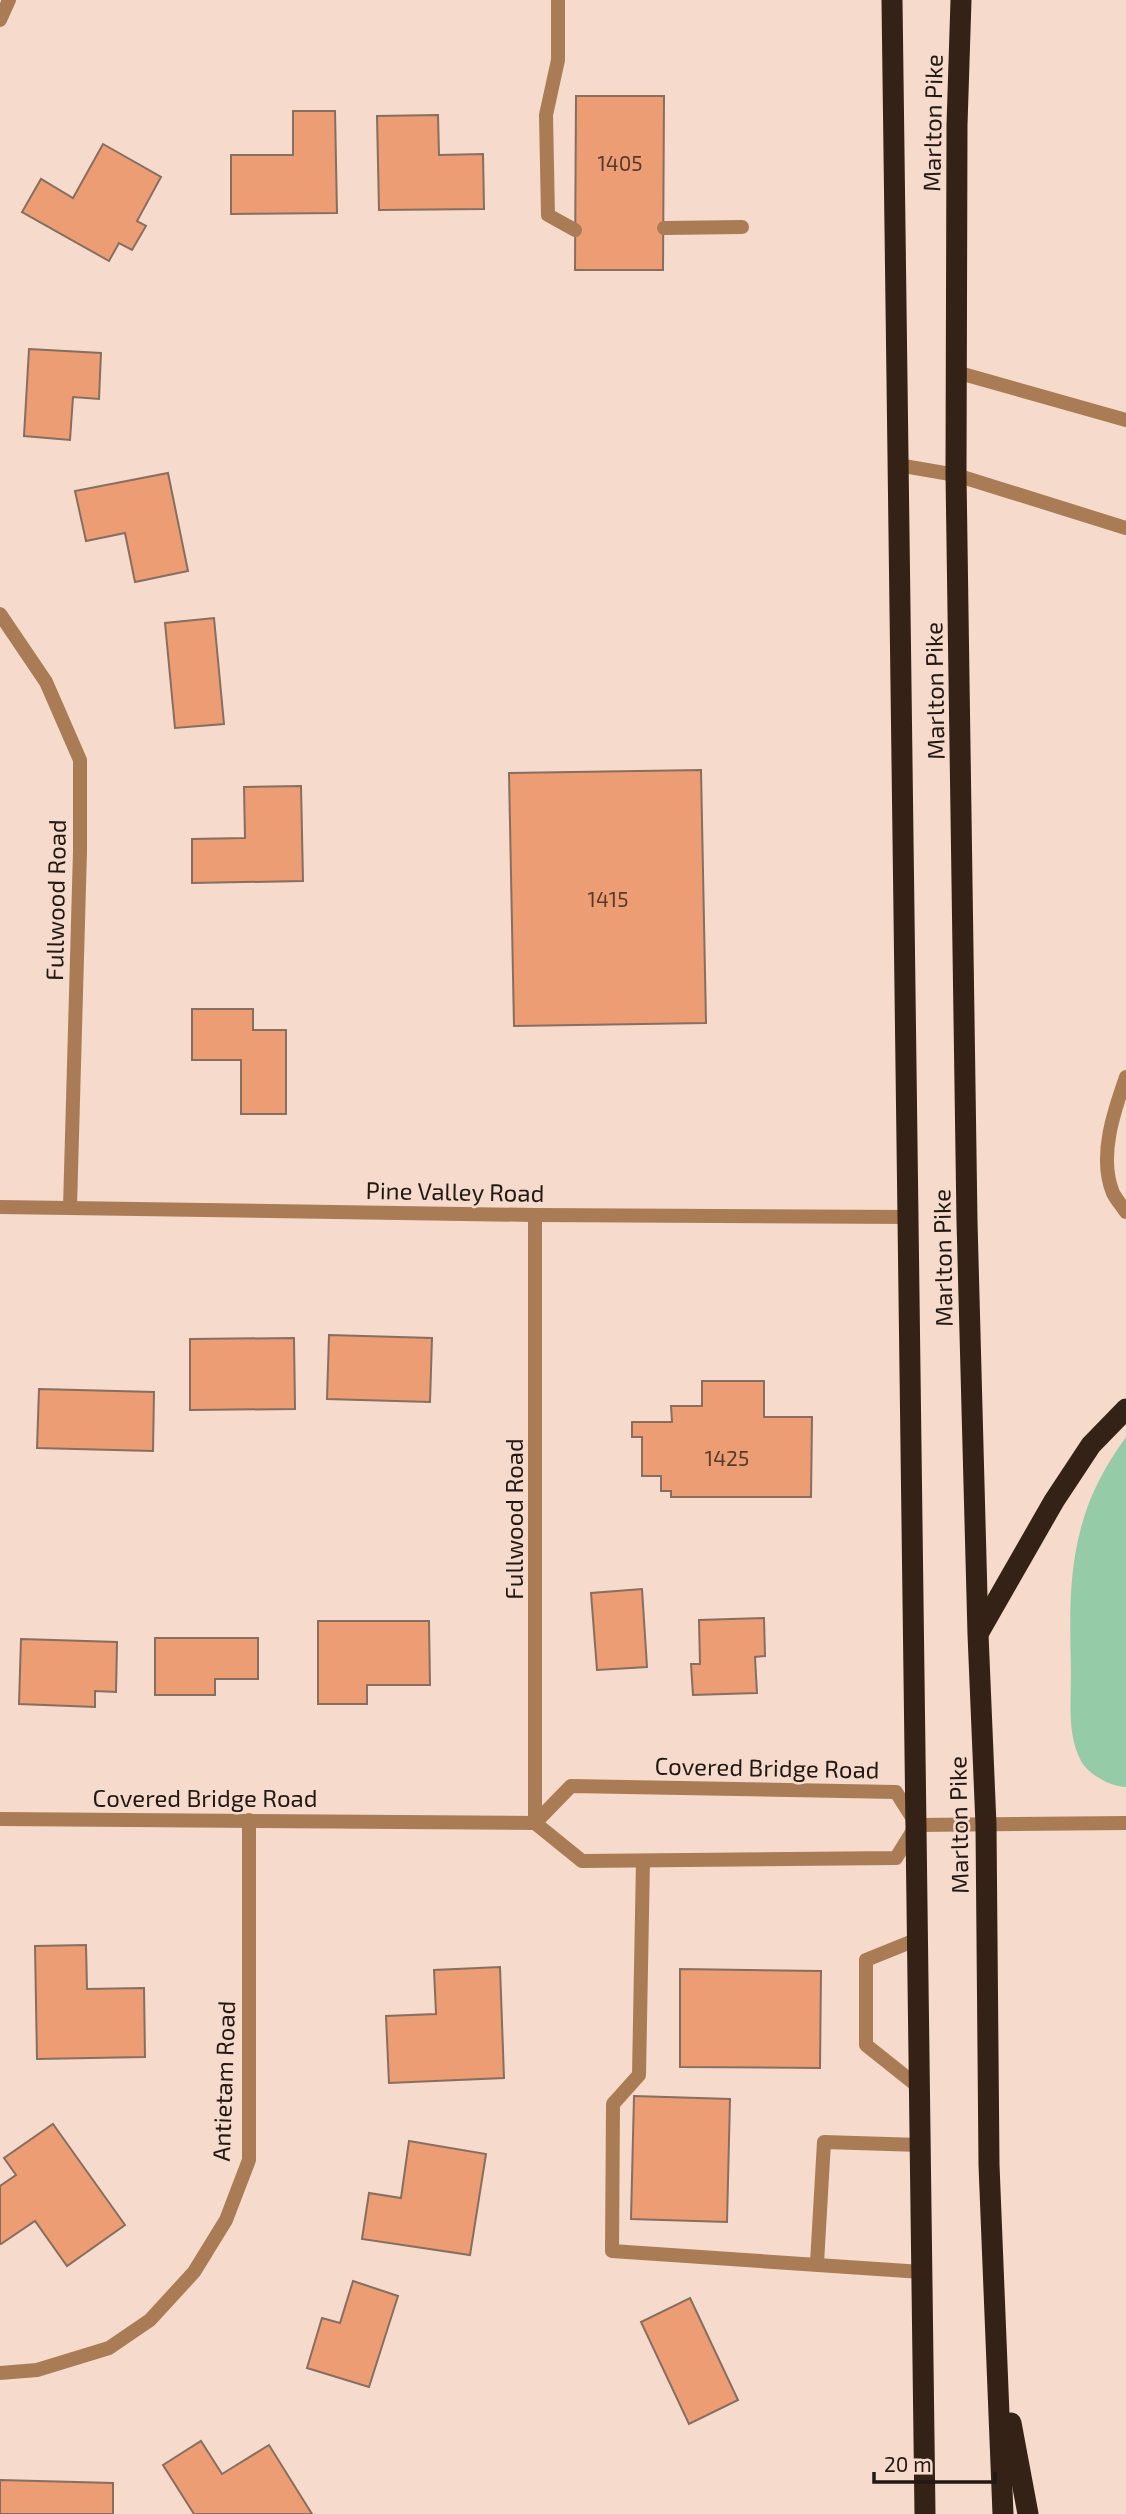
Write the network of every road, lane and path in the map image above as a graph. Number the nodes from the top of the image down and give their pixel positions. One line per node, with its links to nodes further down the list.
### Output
1 (9, 0): 5 (street)
2 (558, 0): 8 (street)
3 (892, 0): 11 (highway, Marlton Pike)
4 (961, 0): 9 (highway, Marlton Pike)
5 (0, 20)
6 (742, 227): 7 (street)
7 (664, 228)
8 (575, 230)
9 (956, 372): 10 (street); 12 (highway, Marlton Pike)
10 (1126, 420)
11 (898, 465): 12 (street); 20 (highway, Marlton Pike)
12 (956, 475): 13 (street); 22 (highway, Marlton Pike)
13 (1126, 528)
14 (0, 614): 17 (street, Fullwood Road)
15 (1126, 1077): 18 (street)
16 (0, 1207): 17 (street, Pine Valley Road)
17 (70, 1208): 19 (street, Pine Valley Road)
18 (1126, 1212)
19 (535, 1215): 20 (street, Pine Valley Road); 25 (street, Fullwood Road)
20 (909, 1217): 27 (highway, Marlton Pike)
21 (1126, 1409): 22 (highway)
22 (978, 1634): 28 (highway, Marlton Pike)
23 (0, 1819): 24 (street, Covered Bridge Road)
24 (249, 1820): 25 (street, Covered Bridge Road); 36 (street, Antietam Road)
25 (535, 1823): 27 (street, Covered Bridge Road); 29 (street)
26 (1126, 1823): 28 (street)
27 (916, 1825): 28 (street); 29 (street); 30 (highway, Marlton Pike)
28 (986, 1825): 35 (highway, Marlton Pike)
29 (643, 1861): 33 (street)
30 (918, 1939): 31 (highway, Marlton Pike); 31 (street)
31 (920, 2088): 32 (highway, Marlton Pike)
32 (920, 2145): 33 (street); 34 (highway, Marlton Pike)
33 (817, 2263): 34 (street)
34 (922, 2272): 37 (highway, Marlton Pike)
35 (998, 2358): 38 (highway, Marlton Pike); 39 (highway)
36 (0, 2373)
37 (925, 2514)
38 (1003, 2514)
39 (1028, 2514)

